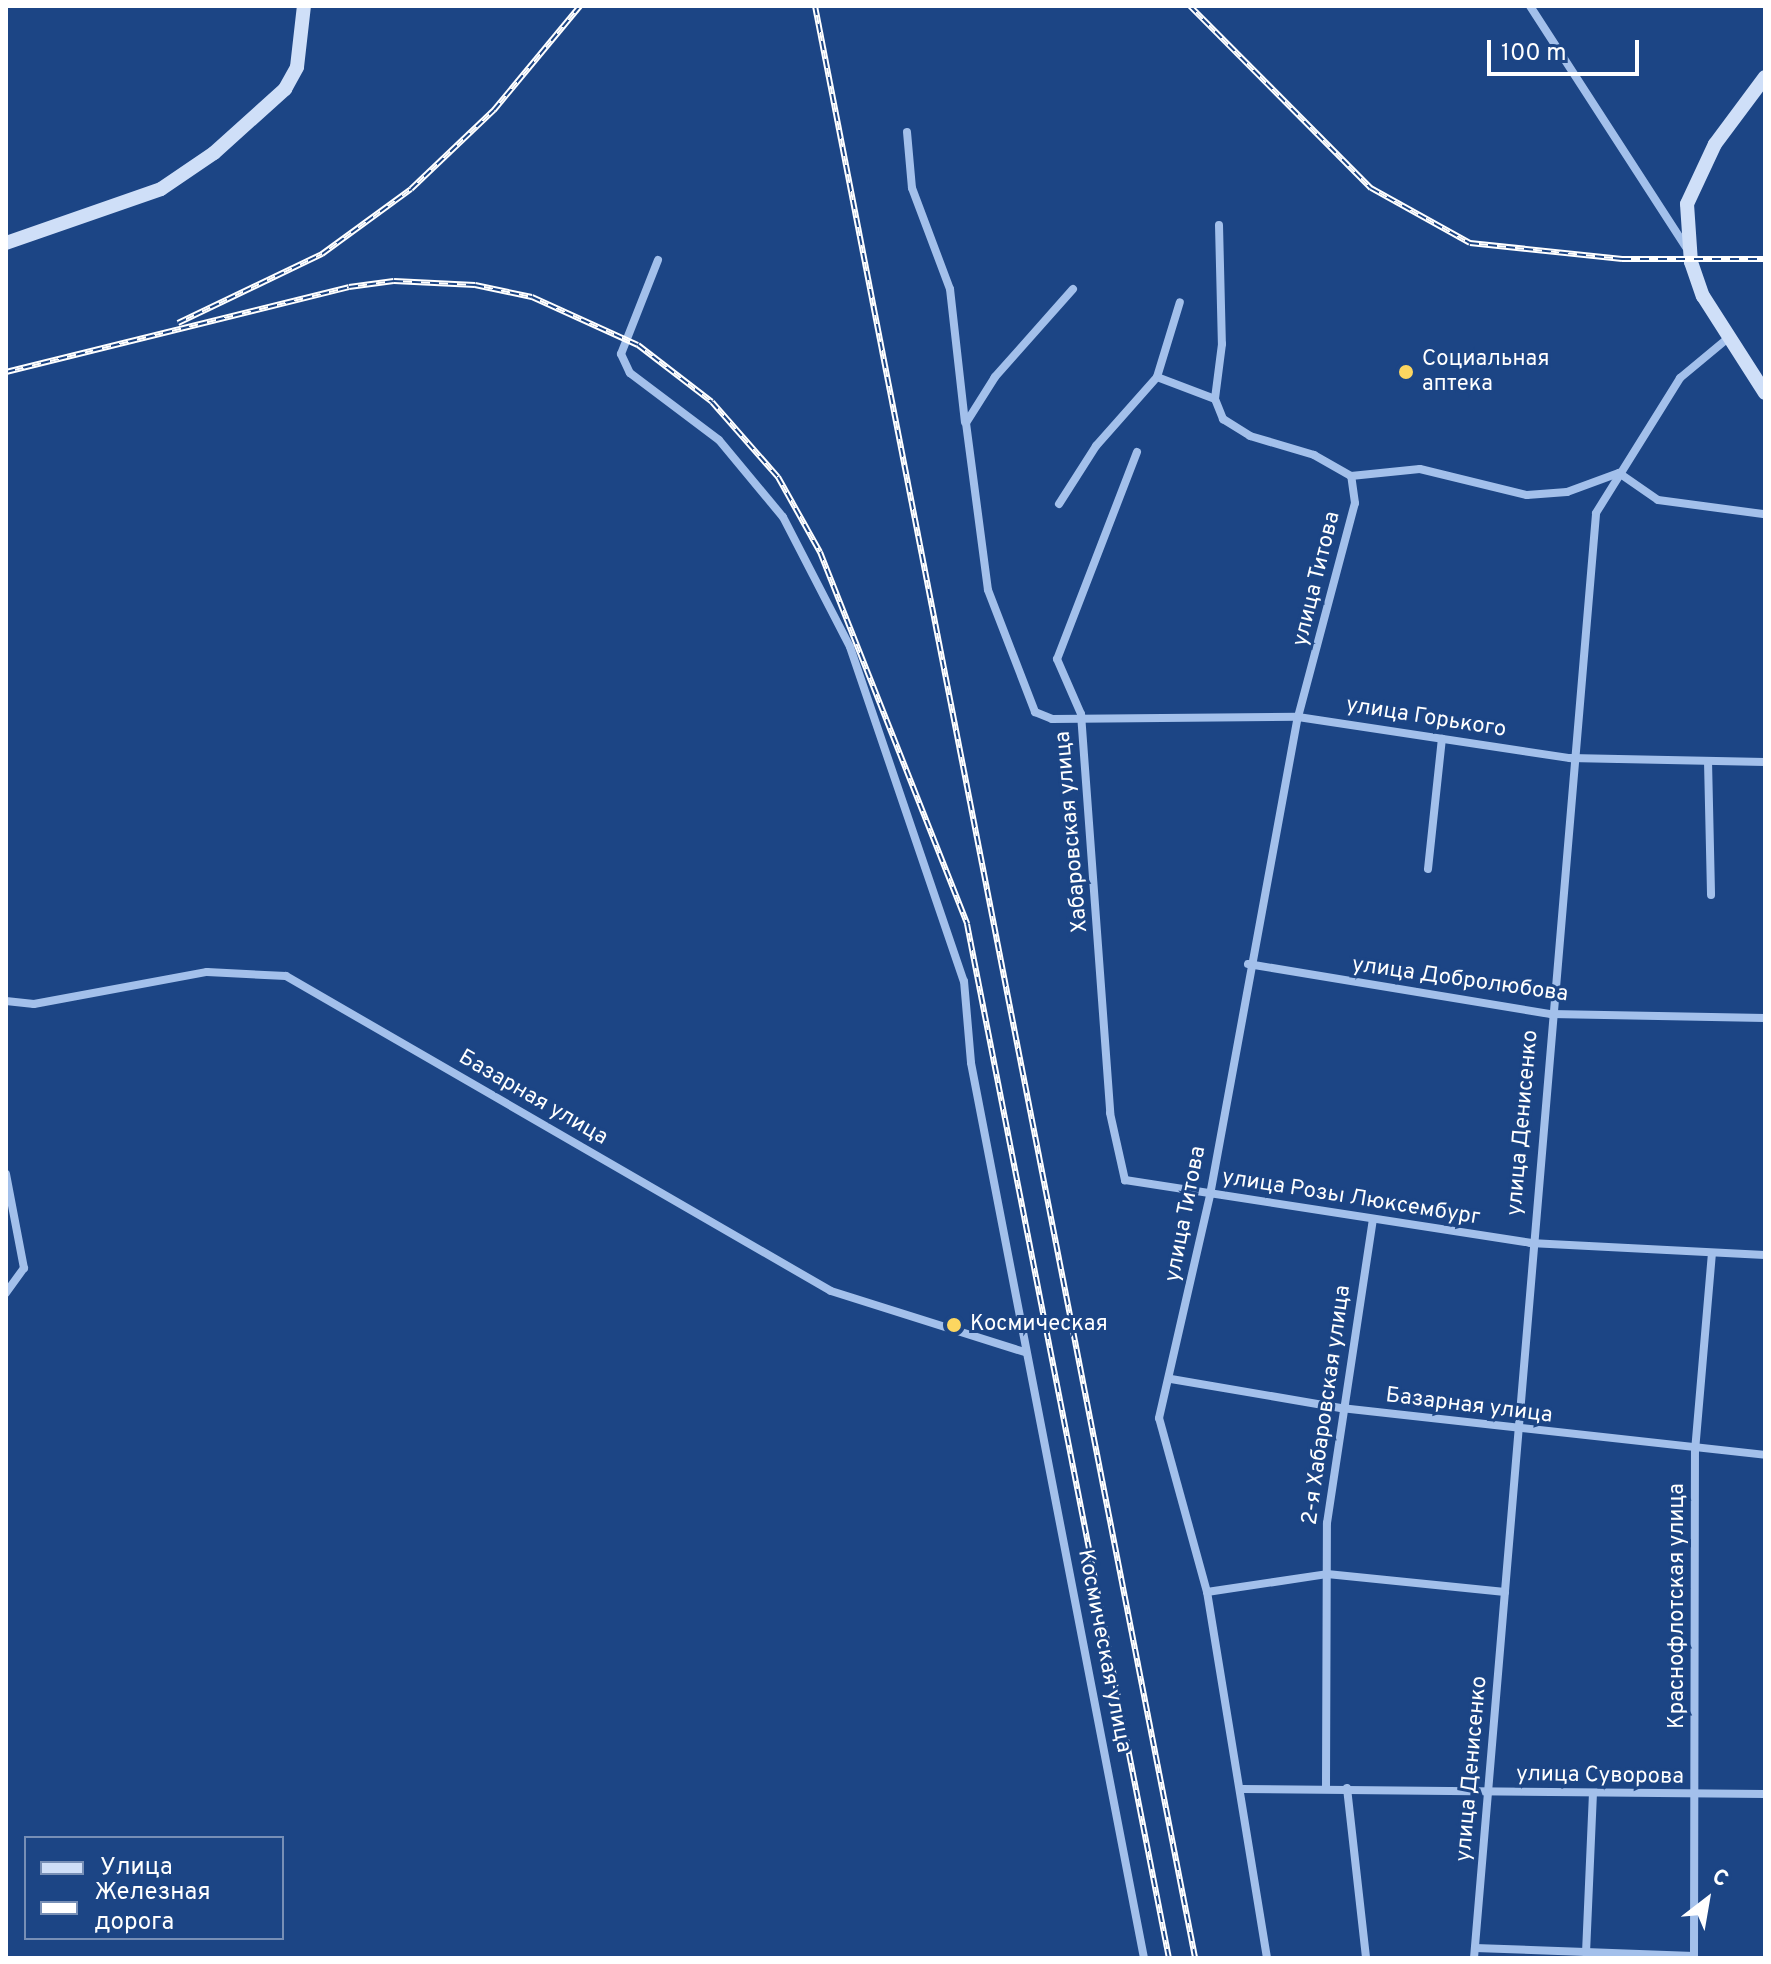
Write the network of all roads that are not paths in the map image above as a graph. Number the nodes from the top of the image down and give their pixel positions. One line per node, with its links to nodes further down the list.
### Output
1 (304, 6): 6 (street)
2 (1530, 6): 8 (street)
3 (1765, 77): 8 (street)
4 (907, 132): 15 (street, улица Горького)
5 (1219, 225): 14 (street)
6 (6, 243)
7 (658, 260): 41 (street, Космическая улица)
8 (1691, 262): 11 (street)
9 (1073, 289): 15 (street)
10 (1180, 302): 12 (street)
11 (1727, 339): 13 (street); 17 (street, улица Денисенко)
12 (1157, 377): 14 (street); 19 (street)
13 (1765, 393)
14 (1215, 399): 18 (street)
15 (966, 423): 21 (street, улица Горького)
16 (1137, 452): 21 (street, Хабаровская улица)
17 (1619, 473): 18 (street); 20 (street); 24 (street, улица Денисенко)
18 (1351, 476): 22 (street, улица Титова)
19 (1059, 504)
20 (1763, 514)
21 (1081, 714): 22 (street, улица Горького); 34 (street, Хабаровская улица)
22 (1298, 717): 23 (street, улица Горького); 29 (street, улица Титова)
23 (1442, 739): 24 (street, улица Горького); 27 (street)
24 (1570, 758): 25 (street, улица Горького); 31 (street, улица Денисенко)
25 (1708, 761): 26 (street, улица Горького); 28 (street)
26 (1765, 762)
27 (1428, 869)
28 (1711, 895)
29 (1248, 964): 31 (street, улица Добролюбова); 35 (street, улица Титова)
30 (6, 1001): 41 (street, Базарная улица)
31 (1551, 1014): 32 (street, улица Добролюбова); 37 (street, улица Денисенко)
32 (1765, 1018)
33 (6, 1174): 40 (street)
34 (1125, 1180): 35 (street, улица Розы Люксембург)
35 (1210, 1195): 36 (street, улица Розы Люксембург); 42 (street, улица Титова)
36 (1373, 1219): 37 (street, улица Розы Люксембург); 43 (street, 2-я Хабаровская улица)
37 (1530, 1243): 38 (street, улица Розы Люксембург); 44 (street, улица Денисенко)
38 (1712, 1254): 39 (street, улица Розы Люксембург); 45 (street, Краснофлотская улица)
39 (1765, 1255)
40 (6, 1293)
41 (1025, 1352): 60 (street, Космическая улица)
42 (1171, 1379): 43 (street, Базарная улица); 48 (street, улица Титова)
43 (1341, 1408): 44 (street, Базарная улица); 47 (street, 2-я Хабаровская улица)
44 (1518, 1430): 45 (street, Базарная улица); 49 (street, улица Денисенко)
45 (1695, 1451): 46 (street, Базарная улица); 56 (street, Краснофлотская улица)
46 (1765, 1455)
47 (1327, 1574): 48 (street); 49 (street); 50 (street, 2-я Хабаровская улица)
48 (1207, 1592): 52 (street, улица Титова)
49 (1505, 1592): 53 (street, улица Денисенко)
50 (1326, 1787): 51 (street, улица Суворова); 52 (street, улица Суворова)
51 (1347, 1788): 53 (street, улица Суворова); 62 (street)
52 (1242, 1789): 61 (street, улица Титова)
53 (1488, 1791): 54 (street, улица Суворова); 57 (street, улица Денисенко)
54 (1593, 1793): 56 (street, улица Суворова); 58 (street)
55 (1765, 1794): 56 (street, улица Суворова)
56 (1697, 1795): 59 (street, Краснофлотская улица)
57 (1475, 1953): 58 (street)
58 (1586, 1953): 59 (street)
59 (1694, 1957)
60 (1144, 1958)
61 (1267, 1958)
62 (1366, 1958)

